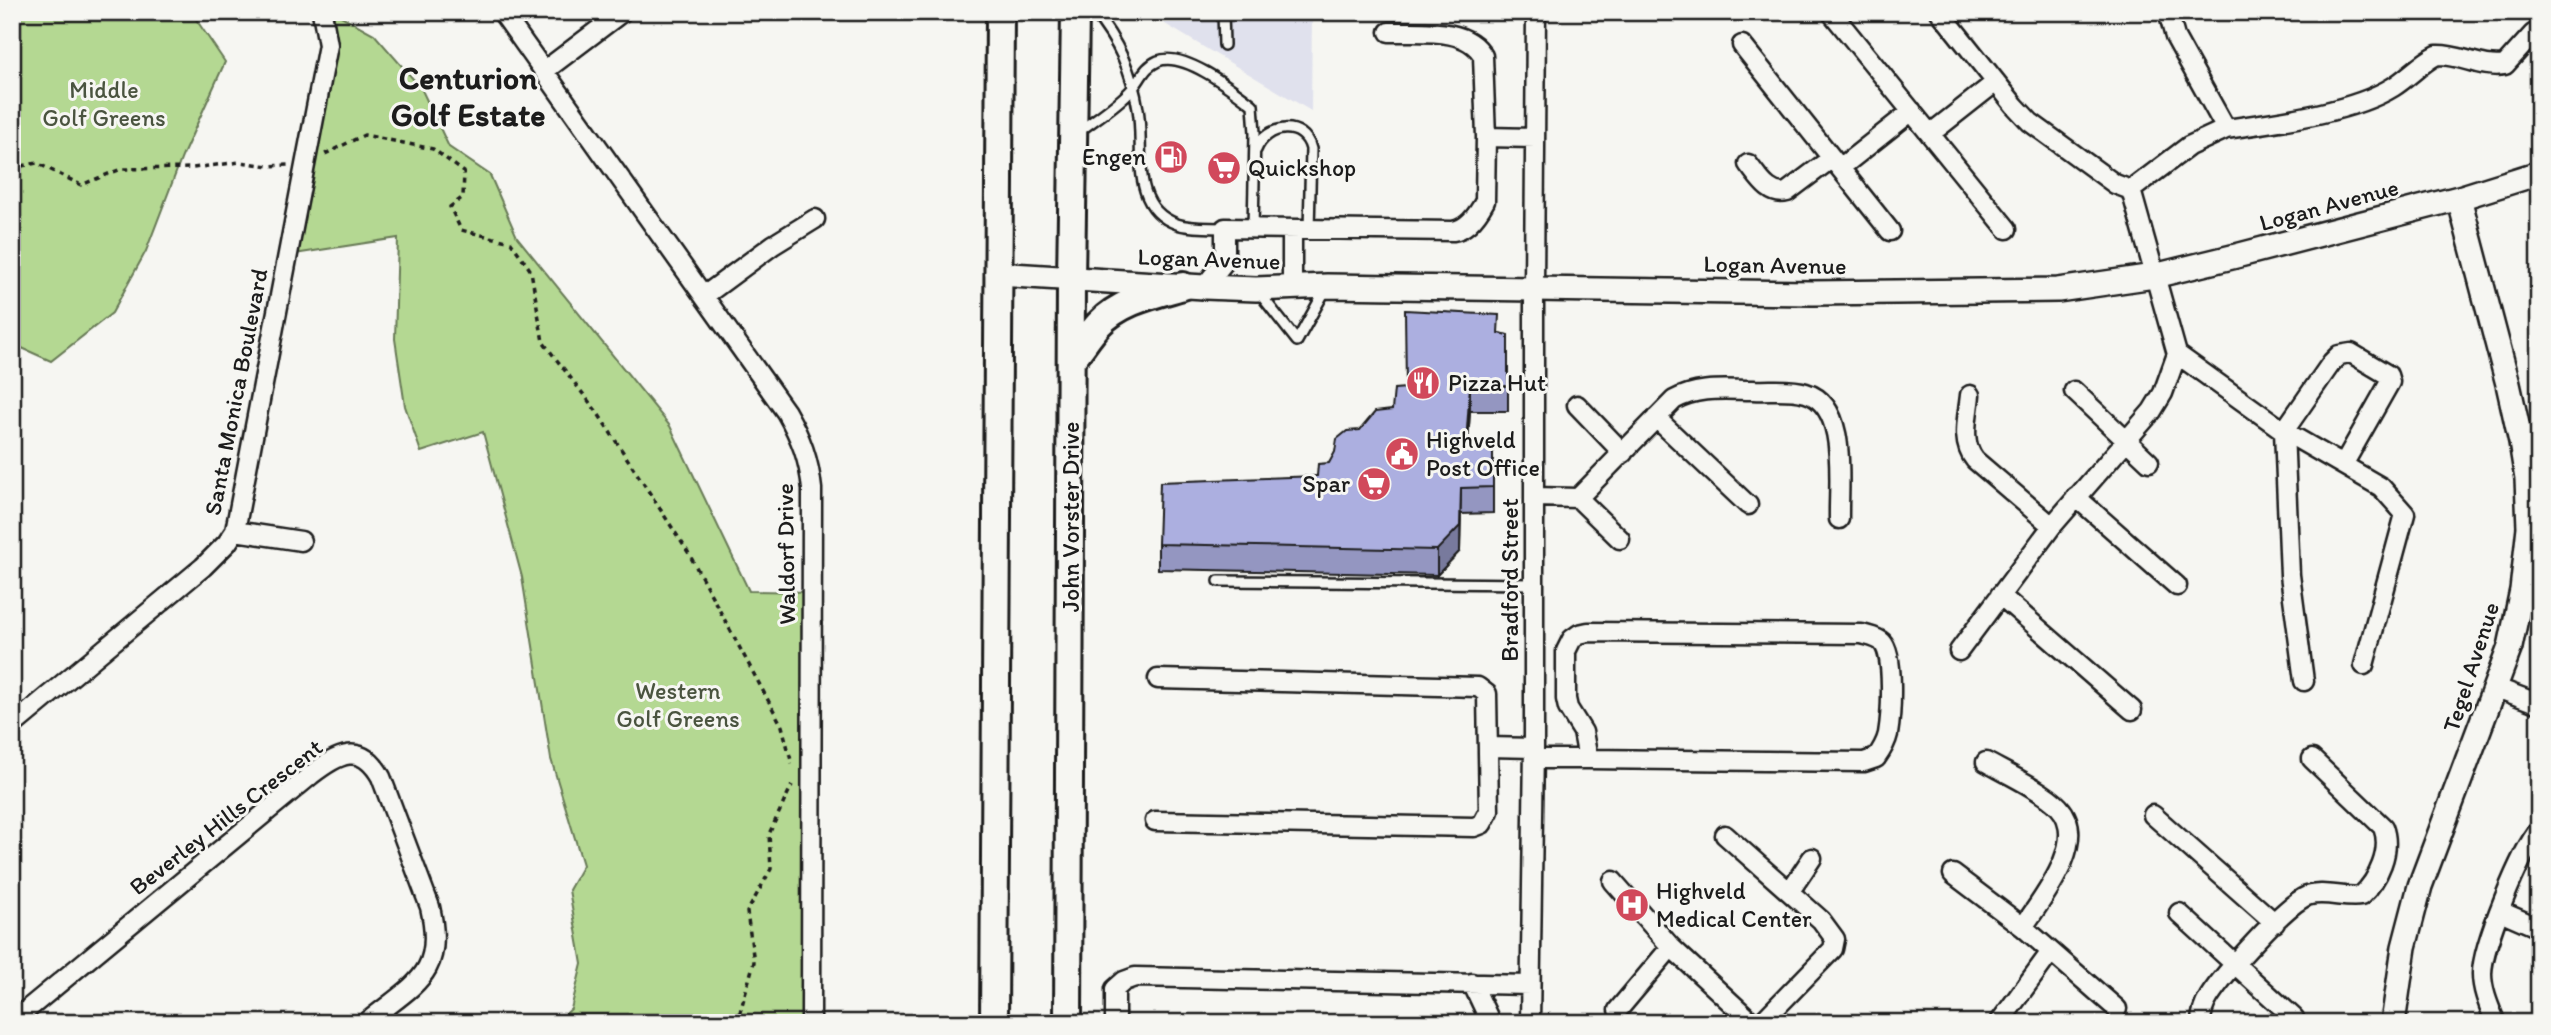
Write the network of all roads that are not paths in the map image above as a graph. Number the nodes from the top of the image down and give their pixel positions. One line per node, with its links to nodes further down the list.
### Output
1 (323, 12): 64 (street, Santa Monica Boulevard)
2 (502, 12): 16 (street, Waldorf Drive)
3 (622, 12): 16 (street)
4 (1000, 12): 37 (main road)
5 (1075, 12): 22 (main road, John Vorster Drive)
6 (1094, 12): 18 (lane)
7 (1223, 12): 14 (lane)
8 (1536, 12): 24 (street, Bradford Street)
9 (1831, 12): 19 (street)
10 (1940, 12): 17 (street)
11 (2168, 12): 20 (street)
12 (1389, 32): 23 (street)
13 (2533, 34): 20 (street)
14 (1224, 45)
15 (1742, 45): 26 (street)
16 (544, 71): 45 (street, Waldorf Drive)
17 (1996, 82): 21 (street); 29 (street)
18 (1133, 88): 22 (lane); 25 (lane); 32 (lane)
19 (1912, 111): 21 (street); 26 (street)
20 (2226, 129): 29 (street)
21 (1930, 134): 34 (street)
22 (1073, 136): 39 (main road, John Vorster Drive)
23 (1486, 137): 24 (street); 35 (street)
24 (1535, 138): 44 (street, Bradford Street)
25 (1255, 155): 33 (lane); 35 (lane)
26 (1836, 163): 27 (street); 36 (street)
27 (1748, 164)
28 (2539, 173): 30 (street, Logan Avenue)
29 (2131, 190): 38 (street)
30 (2459, 198): 38 (street, Logan Avenue); 54 (street, Tegel Avenue)
31 (815, 219): 45 (street)
32 (1225, 228): 33 (street); 41 (street)
33 (1253, 229): 35 (street)
34 (2007, 229)
35 (1301, 230): 42 (street)
36 (1890, 232)
37 (998, 274): 39 (street, Logan Avenue); 109 (main road)
38 (2154, 276): 44 (street, Logan Avenue); 46 (street)
39 (1071, 280): 41 (street, Logan Avenue); 47 (main road, John Vorster Drive)
40 (1327, 286): 42 (street, Logan Avenue); 43 (lane); 44 (street, Logan Avenue)
41 (1193, 287): 43 (street, Logan Avenue); 47 (main road)
42 (1292, 288): 43 (street, Logan Avenue)
43 (1256, 289)
44 (1534, 289): 58 (street, Bradford Street)
45 (704, 296): 108 (street, Waldorf Drive)
46 (2177, 354): 52 (street); 53 (street)
47 (1072, 359): 110 (main road, John Vorster Drive)
48 (2074, 391): 53 (street)
49 (1970, 395): 63 (street)
50 (1577, 405): 55 (street)
51 (1656, 418): 55 (street); 61 (street); 62 (street)
52 (2284, 431): 57 (street); 57 (street); 74 (street)
53 (2124, 440): 56 (street); 59 (street)
54 (2530, 441): 75 (street, Tegel Avenue)
55 (1623, 453): 60 (street)
56 (2149, 462)
57 (2343, 465): 72 (street)
58 (1535, 497): 60 (street); 68 (street, Bradford Street)
59 (2076, 497): 63 (street); 69 (street)
60 (1578, 498): 65 (street)
61 (1748, 505)
62 (1839, 519)
63 (2052, 526): 70 (street)
64 (234, 531): 66 (street); 78 (street, Santa Monica Boulevard)
65 (1620, 538)
66 (300, 541)
67 (1219, 581): 68 (lane)
68 (1535, 584): 80 (street, Bradford Street)
69 (2177, 586)
70 (2000, 595): 71 (street); 77 (street)
71 (1959, 650)
72 (2364, 665)
73 (1158, 679): 79 (street)
74 (2304, 681)
75 (2497, 688): 76 (street); 118 (street, Tegel Avenue)
76 (2539, 704)
77 (2132, 710)
78 (12, 726)
79 (1489, 747): 80 (street); 85 (street)
80 (1534, 753): 81 (street); 101 (street, Bradford Street)
81 (1588, 759): 81 (street)
82 (2312, 759): 94 (street)
83 (1986, 762): 95 (street)
84 (2153, 815): 94 (street)
85 (1155, 821)
86 (2539, 830): 92 (street)
87 (1725, 835): 91 (street)
88 (1812, 858): 91 (street)
89 (1953, 874): 95 (street)
90 (1612, 881): 97 (street)
91 (1790, 891): 115 (street)
92 (2500, 911): 96 (street); 105 (street)
93 (2179, 912): 99 (street)
94 (2275, 923): 99 (street)
95 (2023, 927): 98 (street)
96 (2539, 928)
97 (1671, 947): 103 (street); 114 (street)
98 (2050, 953): 102 (street); 116 (street)
99 (2235, 962): 104 (street); 117 (street)
100 (1472, 983): 101 (street); 111 (street); 112 (street)
101 (1530, 985): 113 (street, Bradford Street)
102 (2117, 1009)
103 (1618, 1010)
104 (2294, 1018)
105 (2495, 1021)
106 (12, 1023): 107 (street, Beverley Hills Crescent)
107 (366, 1023)
108 (811, 1023)
109 (994, 1023)
110 (1068, 1023)
111 (1115, 1023)
112 (1491, 1023)
113 (1530, 1023)
114 (1753, 1023)
115 (1761, 1023)
116 (1999, 1023)
117 (2201, 1023)
118 (2393, 1023)

